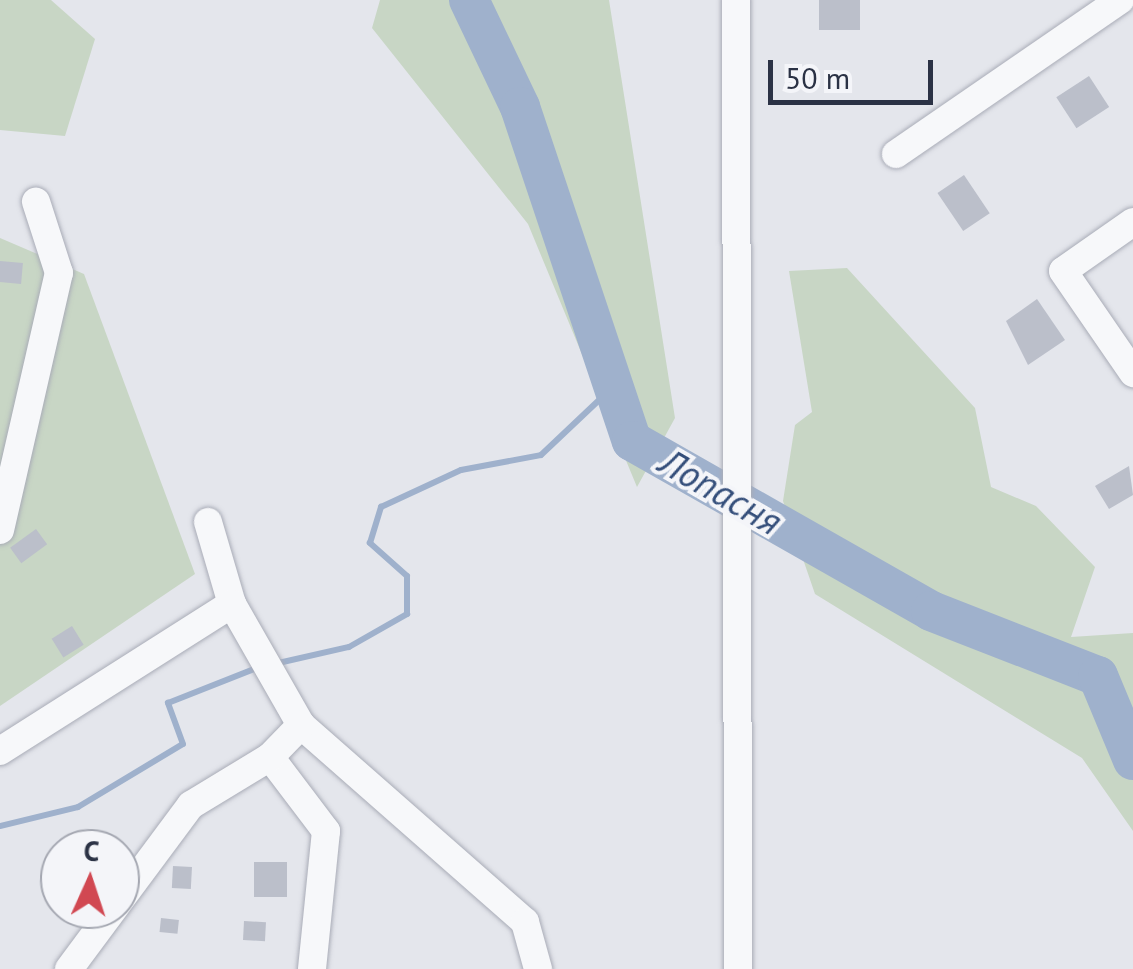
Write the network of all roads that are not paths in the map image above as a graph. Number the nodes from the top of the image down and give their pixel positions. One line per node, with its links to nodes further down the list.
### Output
1 (736, 0): 16 (street)
2 (1120, 0): 3 (street)
3 (896, 154)
4 (36, 202): 8 (street)
5 (1133, 222): 6 (street)
6 (1133, 372)
7 (208, 522): 9 (street)
8 (0, 530)
9 (232, 604): 10 (street); 11 (street)
10 (294, 717): 12 (street); 15 (street)
11 (0, 750)
12 (270, 758): 13 (street); 14 (street)
13 (68, 969)
14 (312, 969)
15 (538, 969)
16 (738, 969)

